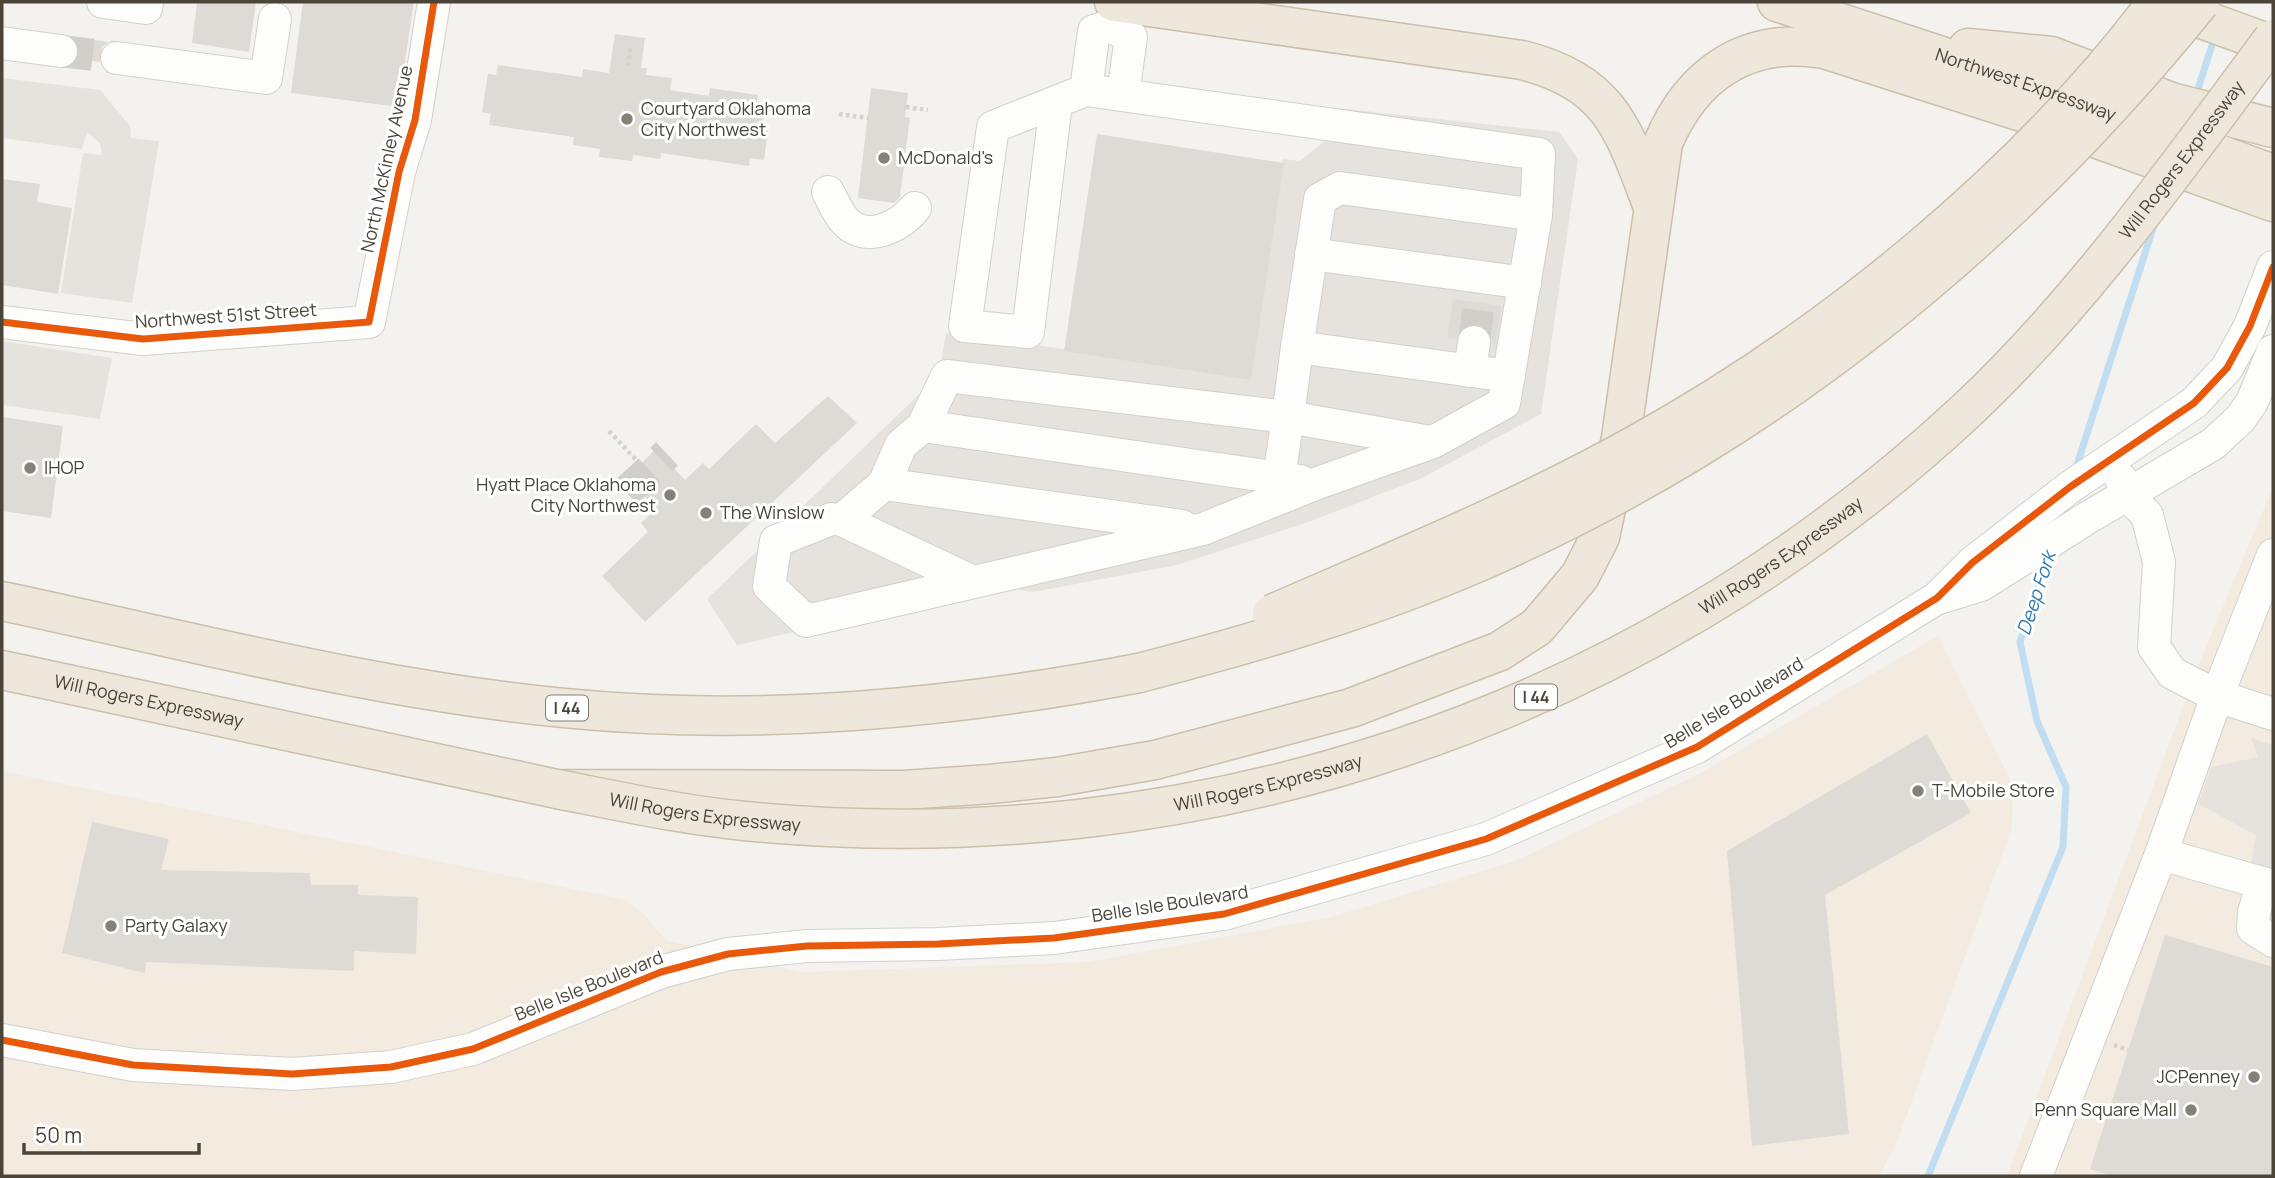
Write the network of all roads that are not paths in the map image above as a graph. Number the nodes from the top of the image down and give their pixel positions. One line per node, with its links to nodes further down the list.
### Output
1 (103, 2): 2 (street)
2 (147, 2)
3 (434, 2): 28 (street, North McKinley Avenue)
4 (1777, 2): 13 (highway)
5 (2156, 2): 9 (highway, bridge); 47 (highway, bridge)
6 (2200, 2): 47 (highway, I 44, bridge)
7 (1111, 8): 14 (street); 15 (street); 22 (highway)
8 (275, 19): 12 (street)
9 (2269, 41): 50 (highway, Will Rogers Expressway / I 44, bridge)
10 (2, 43): 11 (street)
11 (61, 51)
12 (117, 58)
13 (2042, 87): 17 (highway, bridge); 18 (highway, bridge); 22 (highway)
14 (1086, 90): 15 (street); 16 (street)
15 (1123, 95): 23 (street)
16 (1056, 103): 16 (street)
17 (2265, 127)
18 (2251, 175): 20 (highway)
19 (828, 192): 21 (street)
20 (2273, 202)
21 (915, 208)
22 (1655, 212): 50 (highway, bridge)
23 (1536, 215): 24 (street); 26 (street)
24 (1311, 254): 26 (street); 29 (street)
25 (2273, 267): 35 (street, Belle Isle Boulevard)
26 (1525, 283): 31 (street)
27 (2, 322): 28 (street, Northwest 51st Street)
28 (369, 322)
29 (1297, 346): 31 (street); 32 (street)
30 (2273, 351): 39 (street, Belle Isle Boulevard)
31 (1509, 376): 34 (street)
32 (1288, 417): 33 (street); 34 (street); 36 (street)
33 (923, 426): 36 (street); 37 (street)
34 (1433, 442): 38 (street)
35 (2112, 458): 39 (street); 44 (street, Belle Isle Boulevard)
36 (1279, 478): 38 (street)
37 (884, 484): 41 (street); 43 (street)
38 (1315, 484): 41 (street)
39 (2128, 496): 44 (street, Belle Isle Boulevard); 48 (street)
40 (831, 519): 43 (street)
41 (1203, 529): 43 (street)
42 (2273, 555): 48 (street)
43 (971, 581)
44 (1937, 598): 54 (street, Belle Isle Boulevard)
45 (2, 601): 47 (highway, I 44)
46 (2, 670): 50 (highway, Will Rogers Expressway / I 44)
47 (1139, 673)
48 (2217, 696): 49 (street); 51 (street)
49 (2273, 714)
50 (557, 789)
51 (2161, 854): 52 (street); 55 (street)
52 (2268, 884): 53 (street)
53 (2273, 941)
54 (2, 1041)
55 (2037, 1176)

